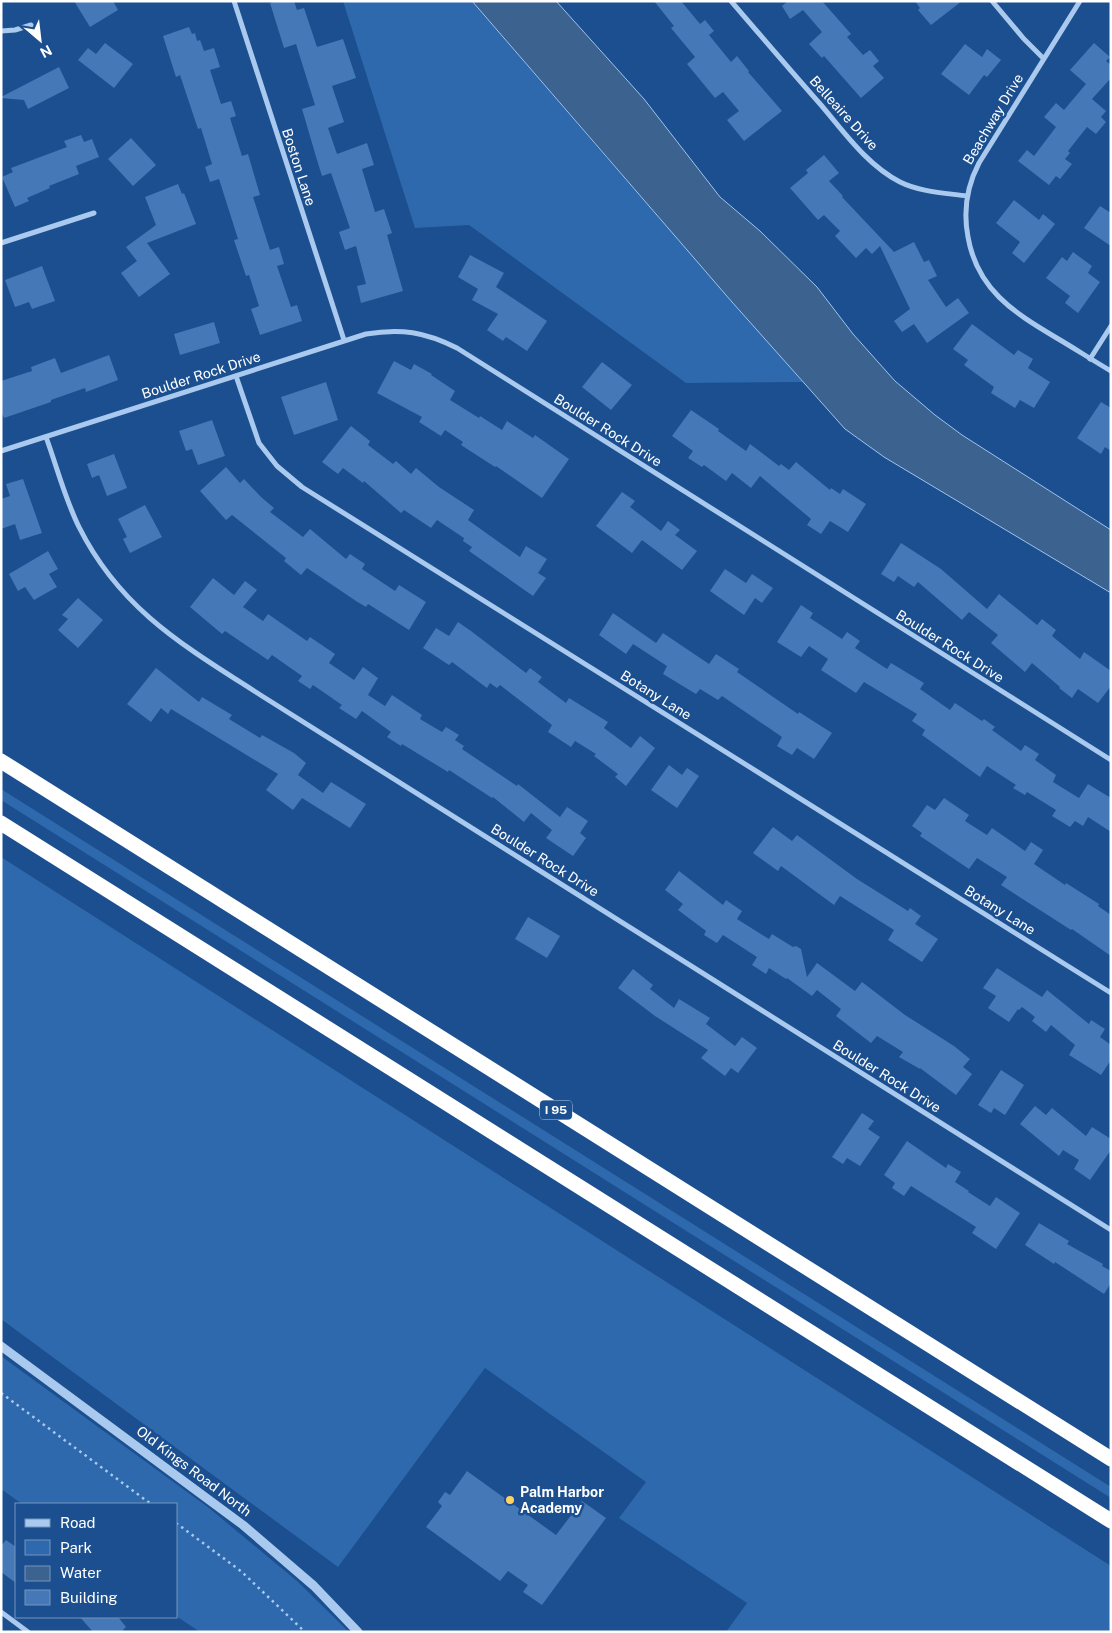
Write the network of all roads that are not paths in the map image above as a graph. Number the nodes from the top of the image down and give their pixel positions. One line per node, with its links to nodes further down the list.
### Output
1 (234, 1): 12 (street, Boston Lane)
2 (731, 1): 8 (street, Belleaire Drive)
3 (992, 1): 7 (street)
4 (1080, 1): 7 (street, Beachway Drive)
5 (31, 24): 6 (street)
6 (1, 31)
7 (1043, 58): 8 (street, Beachway Drive)
8 (967, 196): 13 (street, Beachway Drive)
9 (94, 213): 10 (street)
10 (1, 243)
11 (1111, 326): 13 (street)
12 (344, 340): 15 (street, Boulder Rock Drive); 18 (street, Boulder Rock Drive)
13 (1090, 359): 14 (street, Beachway Drive)
14 (1111, 371)
15 (236, 376): 16 (street, Boulder Rock Drive); 21 (street, Botany Lane)
16 (46, 437): 17 (street, Boulder Rock Drive); 22 (street, Boulder Rock Drive)
17 (1, 452)
18 (1111, 760)
19 (1, 761): 24 (highway, I 95)
20 (1, 823): 25 (highway)
21 (1111, 994)
22 (1111, 1230)
23 (1, 1346): 28 (street, Old Kings Road North)
24 (1111, 1459)
25 (1111, 1522)
26 (1, 1612): 27 (street)
27 (28, 1632)
28 (358, 1632)

